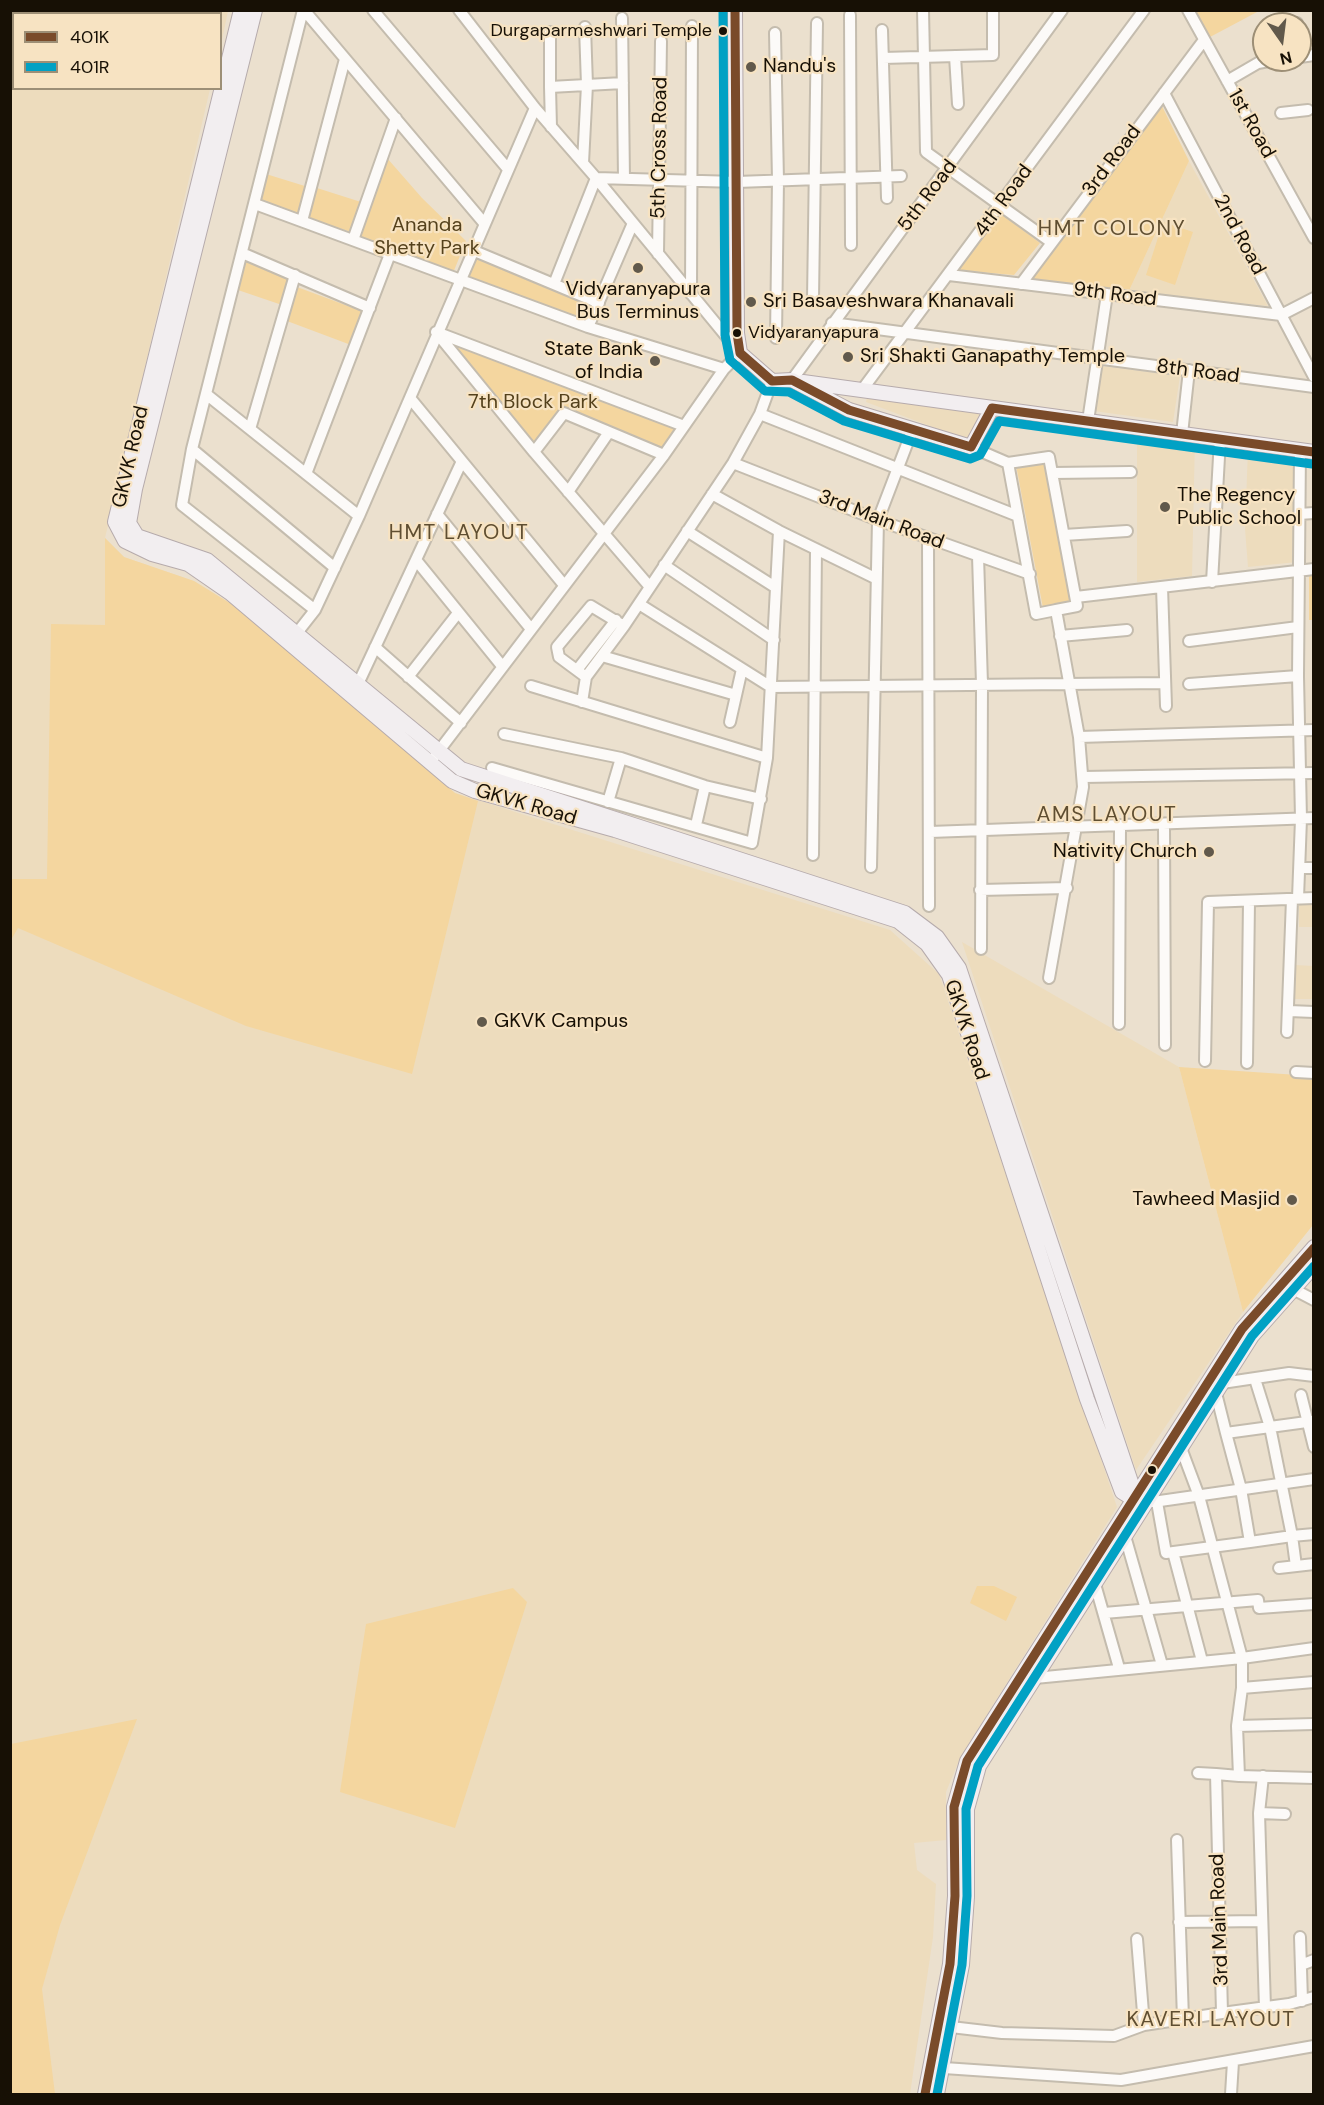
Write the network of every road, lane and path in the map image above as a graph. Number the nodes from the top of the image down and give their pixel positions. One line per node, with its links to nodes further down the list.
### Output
1 (240, 10): 29 (main road, GKVK Road)
2 (255, 10): 147 (main road, GKVK Road)
3 (304, 10): 25 (street); 55 (street)
4 (373, 10): 42 (street)
5 (735, 10): 53 (main road)
6 (923, 10): 23 (street)
7 (993, 10): 22 (street)
8 (1062, 10): 43 (street, 5th Road)
9 (1144, 10): 56 (street, 4th Road)
10 (1188, 10): 20 (street, 1st Road)
11 (459, 11): 35 (street)
12 (850, 15): 47 (street)
13 (622, 18): 28 (street)
14 (817, 23): 49 (street)
15 (692, 26): 52 (street)
16 (585, 27): 30 (street)
17 (882, 30): 24 (street)
18 (550, 32): 31 (street)
19 (775, 33): 51 (street)
20 (1204, 40): 27 (street, 1st Road); 33 (street, 3rd Road)
21 (661, 41): 50 (street, 5th Cross Road)
22 (955, 56): 23 (street); 34 (street)
23 (924, 57): 24 (street); 43 (street)
24 (883, 58): 44 (street)
25 (345, 59): 38 (street); 57 (street)
26 (1252, 66): 27 (street)
27 (1227, 81): 60 (street, 1st Road)
28 (623, 83): 30 (street); 48 (street)
29 (222, 84)
30 (586, 85): 31 (street); 41 (street)
31 (550, 87): 40 (street)
32 (220, 90): 147 (main road, GKVK Road)
33 (1164, 93): 62 (street, 3rd Road); 79 (street, 2nd Road)
34 (958, 104)
35 (534, 108): 40 (street); 42 (street)
36 (1311, 110): 37 (street); 39 (street)
37 (1281, 113)
38 (396, 118): 58 (street); 61 (street)
39 (1314, 121)
40 (551, 127): 41 (street)
41 (583, 163): 46 (street)
42 (507, 168): 58 (street)
43 (949, 168): 56 (street); 80 (street, 5th Road)
44 (886, 176): 45 (street); 47 (street); 54 (street)
45 (901, 176)
46 (596, 178): 48 (street); 59 (street); 72 (street)
47 (850, 178): 49 (street); 63 (street)
48 (624, 179): 50 (street)
49 (815, 179): 51 (street); 76 (street)
50 (659, 180): 52 (street); 67 (street, 5th Cross Road)
51 (778, 180): 53 (street); 84 (street)
52 (693, 181): 53 (street); 73 (street)
53 (737, 182): 85 (main road)
54 (887, 198)
55 (255, 204): 57 (street); 65 (street)
56 (1000, 206): 62 (street); 69 (street, 4th Road)
57 (302, 221): 61 (street)
58 (484, 223): 64 (street)
59 (633, 224): 67 (street); 77 (street)
60 (1314, 238)
61 (353, 240): 66 (street)
62 (1051, 242): 71 (street, 3rd Road)
63 (851, 245)
64 (472, 250): 70 (street); 72 (street)
65 (242, 253): 68 (street); 94 (street)
66 (390, 254): 70 (street); 78 (street)
67 (658, 254): 73 (street)
68 (295, 275): 78 (street); 100 (street)
69 (949, 275): 71 (street, 9th Road); 83 (street, 4th Road)
70 (460, 280): 81 (street); 82 (street)
71 (1021, 284): 74 (street, 9th Road)
72 (554, 285): 77 (street)
73 (691, 294): 85 (street)
74 (1107, 294): 79 (street, 9th Road); 86 (street)
75 (1314, 298): 79 (street)
76 (813, 299)
77 (599, 303): 81 (street)
78 (370, 308): 116 (street)
79 (1281, 315): 89 (street, 2nd Road)
80 (832, 323): 83 (street, 8th Road); 90 (street, 5th Road)
81 (588, 327): 87 (street)
82 (436, 332): 95 (street); 99 (street); 108 (street)
83 (907, 333): 86 (street, 8th Road); 93 (street, 4th Road)
84 (776, 338)
85 (740, 353): 87 (street); 91 (main road)
86 (1096, 358): 88 (street, 8th Road); 98 (street)
87 (724, 369): 99 (street)
88 (1189, 370): 92 (street, 8th Road); 103 (street)
89 (1314, 377)
90 (792, 380): 91 (main road); 93 (main road); 101 (main road)
91 (772, 381): 97 (street)
92 (1314, 387)
93 (862, 390): 96 (main road)
94 (206, 394): 100 (street); 106 (street)
95 (410, 398): 110 (street); 122 (street)
96 (992, 408): 98 (main road); 105 (main road)
97 (760, 414): 111 (street); 113 (street)
98 (1088, 421): 103 (main road)
99 (684, 426): 109 (street)
100 (250, 429): 116 (street)
101 (912, 431): 105 (main road); 113 (street)
102 (609, 432): 108 (street); 109 (street); 117 (street)
103 (1182, 434): 104 (main road)
104 (1220, 439): 107 (main road); 140 (street)
105 (971, 447): 112 (street)
106 (192, 449): 135 (street); 148 (street)
107 (1307, 451): 121 (street)
108 (534, 452): 117 (street)
109 (664, 455): 128 (street)
110 (462, 461): 120 (street); 141 (street)
111 (733, 463): 118 (street); 124 (street, 3rd Main Road)
112 (1008, 463): 115 (street); 123 (street)
113 (898, 468): 123 (street); 124 (street)
114 (1131, 472): 115 (street)
115 (1053, 473): 129 (street)
116 (306, 474): 122 (street)
117 (568, 492): 128 (street)
118 (712, 494): 125 (street); 126 (street)
119 (1314, 513): 121 (street)
120 (437, 514): 133 (street); 153 (street)
121 (1299, 514): 137 (street)
122 (359, 516): 135 (street)
123 (1018, 516): 138 (street)
124 (878, 520): 130 (street, 3rd Main Road); 139 (street)
125 (687, 531): 134 (street); 143 (street)
126 (779, 531): 131 (street); 143 (street)
127 (1127, 531): 129 (street)
128 (604, 534): 141 (street); 142 (street)
129 (1064, 535): 145 (street)
130 (928, 538): 132 (street, 3rd Main Road); 169 (street)
131 (816, 549): 139 (street); 174 (street)
132 (978, 556): 138 (street, 3rd Main Road); 170 (street)
133 (416, 560): 150 (street); 159 (street)
134 (664, 565): 142 (street); 157 (street)
135 (335, 568): 148 (street)
136 (1314, 569): 137 (street)
137 (1299, 572): 140 (street); 152 (street)
138 (1030, 574): 149 (street)
139 (875, 578): 172 (street)
140 (1212, 582): 144 (street)
141 (564, 585): 153 (street)
142 (650, 586): 146 (street)
143 (775, 587): 157 (street)
144 (1162, 587): 145 (street); 167 (street)
145 (1076, 597): 149 (street)
146 (639, 604): 151 (street); 162 (street)
147 (255, 606): 156 (main road, GKVK Road)
148 (315, 610): 156 (street)
149 (1056, 610): 155 (street)
150 (458, 613): 161 (street); 165 (street)
151 (620, 623): 160 (street); 163 (street); 163 (street)
152 (1298, 627): 158 (street); 164 (street)
153 (531, 628): 161 (street)
154 (1127, 630): 155 (street)
155 (1060, 636): 166 (street)
156 (293, 638): 168 (main road, GKVK Road); 185 (main road, GKVK Road)
157 (774, 640): 175 (street)
158 (1189, 641)
159 (375, 647): 165 (street); 168 (street)
160 (602, 656): 163 (street); 176 (street)
161 (502, 666): 180 (street)
162 (742, 669): 175 (street); 176 (street)
163 (582, 674): 177 (street)
164 (1298, 676): 171 (street); 181 (street)
165 (408, 677): 180 (street)
166 (1069, 683): 167 (street); 170 (street); 184 (street)
167 (1165, 683): 178 (street)
168 (358, 684): 185 (main road, GKVK Road)
169 (928, 684): 170 (street); 172 (street); 201 (street)
170 (982, 684): 202 (street)
171 (1189, 684)
172 (875, 685): 174 (street); 204 (street)
173 (531, 686): 177 (street)
174 (816, 686): 175 (street); 203 (street)
175 (771, 687): 187 (street)
176 (736, 695): 179 (street)
177 (582, 702): 187 (street)
178 (1166, 706)
179 (730, 722)
180 (460, 723): 185 (street)
181 (1299, 730): 182 (street); 184 (street); 189 (street)
182 (1314, 730)
183 (504, 734): 186 (street)
184 (1079, 737): 191 (street)
185 (434, 757): 241 (main road, GKVK Road)
186 (621, 758): 192 (street); 194 (street)
187 (767, 758): 193 (street)
188 (492, 768): 194 (street)
189 (1300, 773): 190 (street); 191 (street); 196 (street)
190 (1314, 773)
191 (1084, 777): 200 (street)
192 (705, 786): 193 (street); 197 (street)
193 (761, 799): 197 (street)
194 (608, 802): 197 (street)
195 (1314, 818): 196 (street)
196 (1301, 819): 198 (street); 205 (street)
197 (696, 825)
198 (1164, 825): 199 (street); 219 (street)
199 (1120, 827): 200 (street); 217 (street)
200 (1078, 828): 202 (street); 207 (street)
201 (930, 832): 202 (street); 212 (street)
202 (980, 832): 208 (street)
203 (813, 855)
204 (871, 867)
205 (1300, 868): 206 (street); 210 (street)
206 (1314, 868)
207 (1067, 888): 208 (street); 214 (street)
208 (980, 890): 213 (street)
209 (1314, 898): 210 (street)
210 (1295, 899): 211 (street); 215 (street)
211 (1249, 901): 220 (street); 221 (street)
212 (929, 906)
213 (981, 949)
214 (1049, 978)
215 (1289, 1011): 216 (street); 218 (street)
216 (1314, 1012)
217 (1119, 1024)
218 (1287, 1032)
219 (1165, 1046)
220 (1205, 1061)
221 (1246, 1063)
222 (1296, 1072): 223 (street)
223 (1314, 1073)
224 (1314, 1247): 241 (main road)
225 (1314, 1266): 226 (main road)
226 (1293, 1289): 227 (street); 230 (main road)
227 (1314, 1300)
228 (1314, 1376): 229 (street)
229 (1255, 1378): 230 (street); 233 (street)
230 (1219, 1388): 234 (street); 236 (main road)
231 (1301, 1395): 232 (street)
232 (1311, 1421): 233 (street); 235 (street)
233 (1270, 1427): 234 (street); 238 (street)
234 (1226, 1434): 239 (street)
235 (1314, 1447)
236 (1181, 1448): 240 (street); 241 (main road)
237 (1314, 1479): 238 (street)
238 (1283, 1484): 239 (street); 244 (street)
239 (1241, 1489): 240 (street); 245 (street)
240 (1198, 1496): 241 (street); 246 (street)
241 (1145, 1500): 243 (main road); 247 (street); 292 (main road)
242 (1314, 1534): 244 (street)
243 (1125, 1536): 251 (main road); 255 (street)
244 (1292, 1536): 245 (street); 249 (street)
245 (1250, 1542): 246 (street)
246 (1212, 1547): 247 (street); 252 (street)
247 (1173, 1552): 254 (street)
248 (1314, 1564): 249 (street)
249 (1296, 1566): 250 (street)
250 (1279, 1568)
251 (1095, 1584): 256 (street); 262 (main road)
252 (1227, 1602): 253 (street); 254 (street); 258 (street)
253 (1314, 1604)
254 (1186, 1605): 255 (street); 259 (street)
255 (1143, 1609): 256 (street); 260 (street)
256 (1104, 1613): 261 (street)
257 (1314, 1648): 258 (street)
258 (1242, 1658): 259 (street); 264 (street)
259 (1202, 1661): 260 (street)
260 (1162, 1665): 261 (street)
261 (1119, 1668): 262 (street)
262 (1035, 1678): 288 (main road)
263 (1314, 1682): 264 (street)
264 (1242, 1688): 266 (street)
265 (1314, 1724): 266 (street)
266 (1237, 1726): 269 (street)
267 (1198, 1773): 268 (street)
268 (1216, 1774): 269 (street); 275 (street, 3rd Main Road)
269 (1239, 1776): 270 (street)
270 (1263, 1776): 271 (street); 272 (street)
271 (1314, 1778)
272 (1259, 1814): 273 (street); 276 (street)
273 (1285, 1814)
274 (1177, 1840): 277 (street)
275 (1220, 1921): 276 (street); 277 (street); 285 (street, 3rd Main Road)
276 (1261, 1921): 284 (street)
277 (1179, 1922): 286 (street)
278 (1300, 1937): 281 (street)
279 (1137, 1939): 287 (street)
280 (1314, 1960): 281 (street)
281 (1301, 1965): 283 (street)
282 (1314, 1997): 283 (street)
283 (1302, 2001): 284 (street)
284 (1265, 2008): 285 (street)
285 (1222, 2013): 286 (street, 3rd Main Road)
286 (1183, 2019): 287 (street, 3rd Main Road)
287 (1144, 2025): 288 (street, 3rd Main Road)
288 (951, 2027): 291 (main road)
289 (1314, 2046): 290 (street)
290 (1233, 2062): 291 (street); 294 (street)
291 (944, 2068): 293 (main road)
292 (925, 2094)
293 (937, 2094)
294 (1232, 2094)

